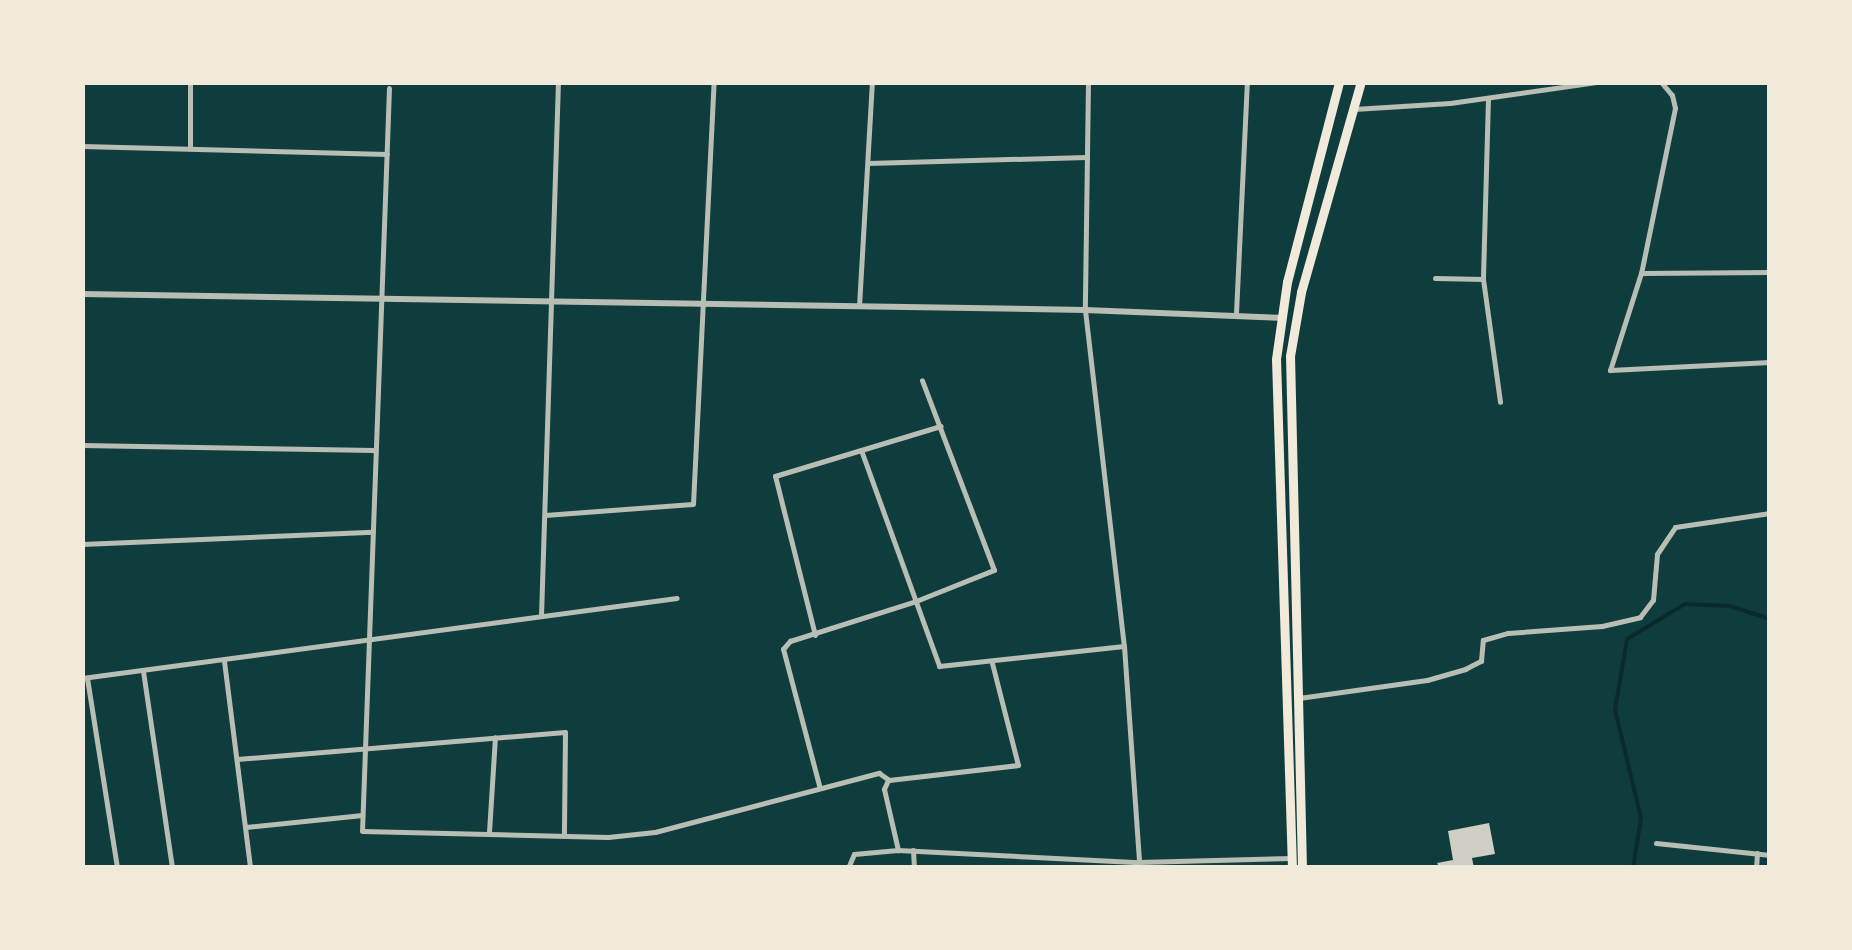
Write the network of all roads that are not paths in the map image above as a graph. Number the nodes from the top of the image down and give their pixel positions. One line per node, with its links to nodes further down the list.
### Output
1 (190, 82): 15 (street)
2 (558, 82): 25 (street)
3 (714, 82): 26 (street)
4 (872, 82): 18 (street)
5 (1088, 82): 17 (street)
6 (1247, 82): 29 (street)
7 (1339, 82): 30 (main road)
8 (1361, 82): 13 (main road)
9 (1596, 82): 12 (street)
10 (1661, 82): 20 (street)
11 (389, 88): 16 (street)
12 (1488, 98): 13 (street); 22 (street)
13 (1354, 109): 45 (main road)
14 (82, 146): 15 (street)
15 (190, 147): 16 (street)
16 (386, 154): 24 (street)
17 (1087, 157): 18 (street); 28 (street)
18 (868, 163): 27 (street)
19 (1770, 272): 20 (street)
20 (1641, 274): 31 (street)
21 (1435, 278): 22 (street)
22 (1482, 278): 33 (street)
23 (82, 294): 24 (street)
24 (381, 299): 25 (street); 36 (street)
25 (552, 302): 26 (street); 39 (street)
26 (705, 305): 27 (street); 39 (street)
27 (859, 306): 28 (street)
28 (1085, 310): 29 (street); 49 (street)
29 (1236, 314): 30 (street)
30 (1280, 318): 44 (main road)
31 (1770, 362)
32 (922, 380): 34 (street)
33 (1500, 402)
34 (941, 426): 37 (street); 43 (street)
35 (82, 444): 36 (street)
36 (376, 450): 40 (street)
37 (862, 450): 43 (street); 47 (street)
38 (1770, 514): 54 (street)
39 (545, 515): 46 (street)
40 (373, 532): 41 (street); 48 (street)
41 (82, 544)
42 (676, 598): 46 (street)
43 (916, 602): 47 (street); 51 (street)
44 (1282, 613): 45 (main road); 70 (main road)
45 (1294, 613): 54 (main road)
46 (542, 616): 48 (street)
47 (816, 636): 59 (street)
48 (369, 642): 50 (street); 56 (street)
49 (1124, 646): 51 (street); 69 (street)
50 (224, 661): 52 (street); 57 (street)
51 (992, 663): 58 (street)
52 (142, 671): 53 (street); 72 (street)
53 (85, 678): 71 (street)
54 (1296, 698): 76 (main road)
55 (495, 737): 56 (street); 62 (street); 63 (street)
56 (365, 750): 57 (street); 60 (street)
57 (237, 759): 61 (street)
58 (888, 780): 59 (street); 65 (street)
59 (819, 785): 63 (street)
60 (362, 816): 61 (street); 62 (street)
61 (246, 827): 73 (street)
62 (490, 832): 63 (street)
63 (564, 836)
64 (1656, 843): 67 (street)
65 (898, 850): 66 (street); 74 (street)
66 (912, 850): 69 (street); 75 (street)
67 (1757, 853): 68 (street); 77 (street)
68 (1770, 854)
69 (1139, 862): 70 (street)
70 (1291, 863)
71 (117, 868)
72 (172, 868)
73 (250, 868)
74 (848, 868)
75 (914, 868)
76 (1302, 868)
77 (1756, 868)

